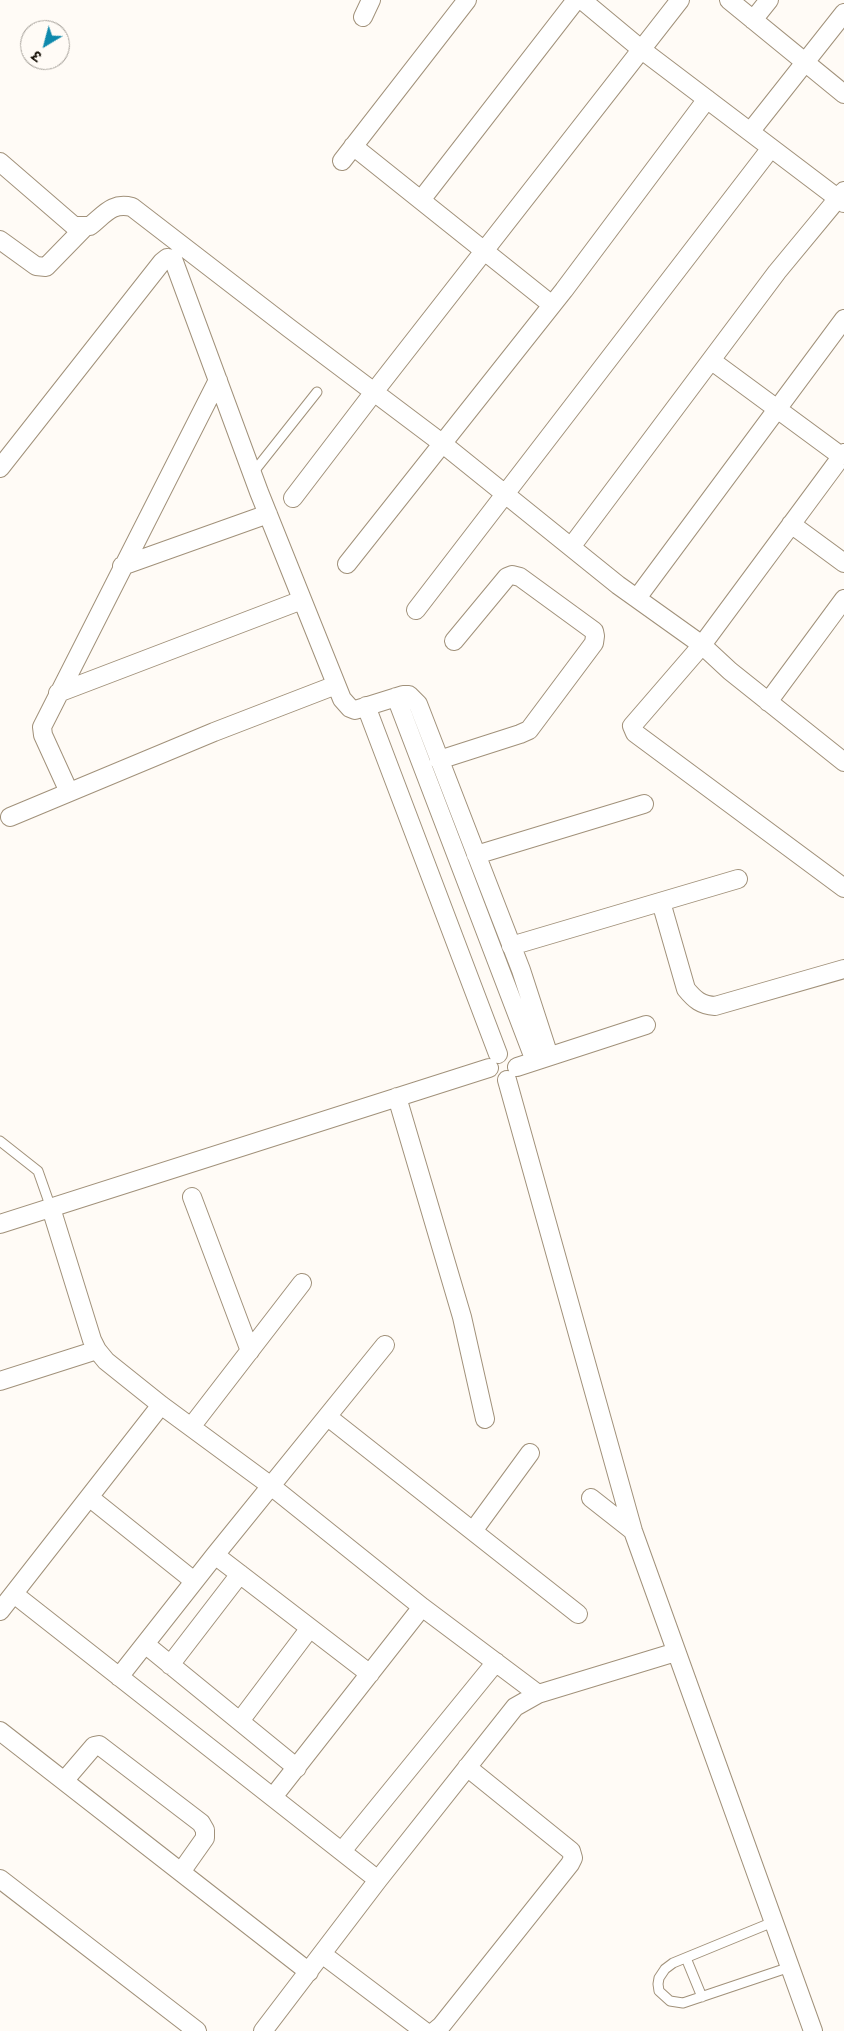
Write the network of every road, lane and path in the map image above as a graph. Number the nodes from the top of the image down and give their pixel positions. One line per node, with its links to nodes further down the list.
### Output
1 (371, 0): 9 (street)
2 (466, 0): 16 (street)
3 (576, 0): 21 (street)
4 (582, 0): 11 (street)
5 (680, 0): 11 (street)
6 (729, 0): 10 (street)
7 (769, 0): 10 (street)
8 (844, 13): 12 (street)
9 (363, 17)
10 (753, 20): 12 (street)
11 (642, 50): 14 (street); 24 (street)
12 (804, 62): 13 (street); 15 (street)
13 (844, 94)
14 (707, 99): 15 (street); 25 (street)
15 (750, 132): 17 (street)
16 (353, 146): 18 (street); 21 (street)
17 (771, 148): 20 (street); 36 (street)
18 (342, 161)
19 (0, 162): 22 (street)
20 (842, 198): 27 (street)
21 (422, 200): 24 (street)
22 (85, 227): 23 (street); 30 (street)
23 (0, 240)
24 (485, 250): 25 (street); 30 (street)
25 (552, 305): 32 (street)
26 (844, 319): 31 (street)
27 (712, 360): 31 (street); 40 (street)
28 (218, 380): 34 (street); 35 (street); 43 (street)
29 (317, 392): 35 (lane)
30 (374, 392): 32 (street); 37 (street)
31 (777, 409): 33 (street); 44 (street)
32 (442, 444): 36 (street); 42 (street)
33 (843, 455): 39 (street)
34 (1, 466)
35 (252, 474): 38 (street)
36 (504, 495): 40 (street); 47 (street)
37 (293, 498)
38 (268, 514): 43 (street); 46 (street)
39 (791, 524): 41 (street); 49 (street)
40 (571, 547): 44 (street)
41 (844, 563)
42 (347, 564)
43 (122, 566): 51 (street)
44 (637, 598): 49 (street)
45 (844, 599): 53 (street)
46 (302, 600): 50 (street); 51 (street)
47 (416, 610)
48 (454, 641): 55 (street)
49 (702, 645): 53 (street); 62 (street)
50 (336, 685): 54 (street); 57 (street)
51 (58, 693): 57 (street)
52 (396, 697): 54 (street); 55 (street); 67 (street)
53 (768, 702): 56 (street)
54 (366, 706): 68 (street)
55 (439, 760): 60 (street)
56 (844, 762)
57 (69, 792): 59 (street)
58 (644, 804): 60 (street)
59 (10, 817)
60 (476, 855): 64 (street)
61 (738, 880): 63 (street)
62 (844, 888)
63 (661, 902): 64 (street); 65 (street)
64 (511, 946): 67 (street)
65 (844, 969)
66 (646, 1025): 67 (street)
67 (542, 1058): 69 (street)
68 (493, 1061): 69 (street); 70 (street)
69 (512, 1073): 89 (street)
70 (397, 1097): 73 (street); 82 (street)
71 (0, 1141): 73 (lane)
72 (192, 1197): 78 (street)
73 (51, 1208): 74 (street); 77 (street)
74 (0, 1224)
75 (302, 1283): 78 (street)
76 (385, 1345): 81 (street)
77 (97, 1350): 79 (street); 80 (street)
78 (250, 1350): 83 (street)
79 (0, 1381)
80 (161, 1405): 83 (street); 86 (street)
81 (328, 1416): 85 (street); 88 (street)
82 (486, 1419)
83 (191, 1427): 85 (street)
84 (530, 1452): 88 (street)
85 (271, 1486): 90 (street); 94 (street)
86 (89, 1496): 92 (street); 93 (street)
87 (591, 1498): 89 (street)
88 (473, 1531): 96 (street)
89 (633, 1531): 99 (street)
90 (215, 1555): 91 (street); 92 (street)
91 (240, 1574): 97 (street); 101 (street)
92 (194, 1581): 98 (street)
93 (14, 1594): 95 (street); 103 (street)
94 (422, 1607): 100 (street); 102 (street)
95 (0, 1611)
96 (578, 1614)
97 (310, 1628): 102 (street); 105 (street)
98 (145, 1644): 101 (street); 103 (street)
99 (676, 1652): 104 (street); 115 (street)
100 (496, 1662): 104 (street); 111 (street)
101 (170, 1665): 105 (street)
102 (370, 1674): 108 (street)
103 (119, 1677): 110 (street)
104 (538, 1694): 107 (street)
105 (240, 1721): 108 (street)
106 (0, 1731): 109 (street)
107 (466, 1767): 114 (street); 124 (street)
108 (296, 1768): 110 (street)
109 (64, 1781): 112 (street); 112 (street)
110 (273, 1797): 111 (street)
111 (342, 1851): 114 (street)
112 (181, 1872): 119 (street)
113 (0, 1879): 121 (street)
114 (378, 1880): 116 (street)
115 (773, 1922): 117 (lane); 118 (street)
116 (322, 1954): 119 (street); 123 (street)
117 (686, 1958): 120 (lane); 120 (lane)
118 (790, 1967): 120 (lane); 125 (street)
119 (309, 1972): 122 (street)
120 (702, 1997)
121 (197, 2031)
122 (263, 2031)
123 (424, 2031)
124 (435, 2031)
125 (813, 2031)

